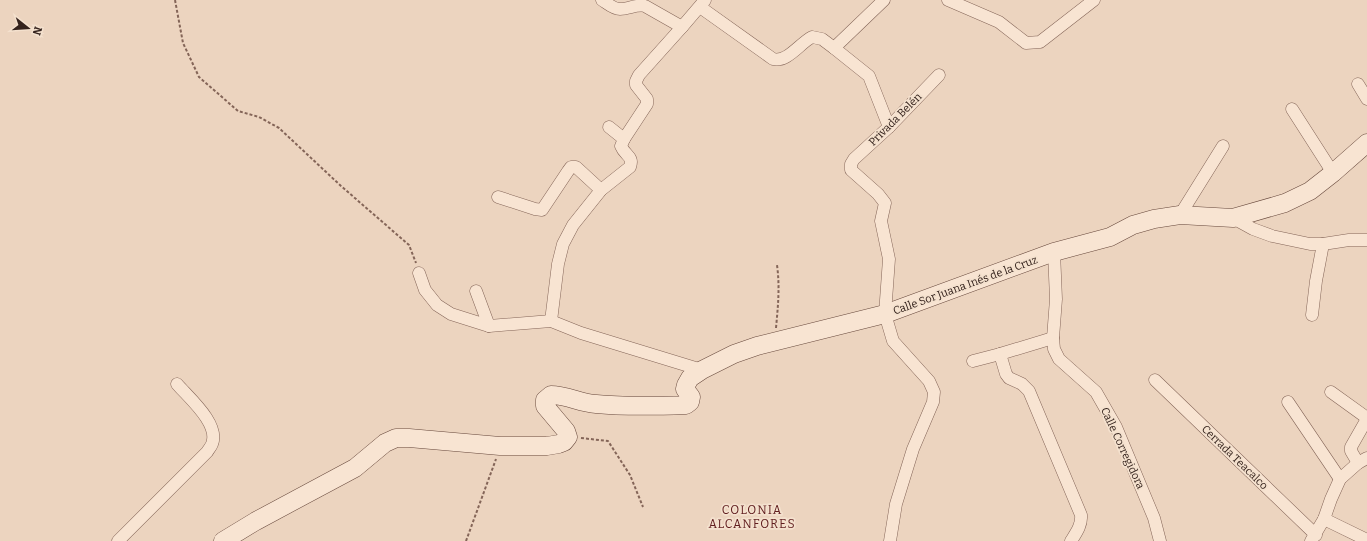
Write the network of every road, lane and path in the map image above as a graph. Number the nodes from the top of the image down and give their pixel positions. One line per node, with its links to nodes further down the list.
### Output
1 (175, 0): 27 (path)
2 (602, 0): 7 (street)
3 (948, 0): 4 (street)
4 (1094, 0)
5 (879, 2): 8 (street)
6 (703, 3): 7 (street); 8 (street)
7 (682, 27): 15 (street)
8 (834, 48): 14 (street)
9 (939, 74): 14 (street, Privada Belén)
10 (1358, 84): 11 (street)
11 (1367, 99)
12 (1292, 109): 18 (street)
13 (609, 127): 15 (street)
14 (889, 127): 29 (street, Privada Belén)
15 (624, 139): 19 (street)
16 (1367, 143): 18 (street, Calle Sor Juana Inés de la Cruz)
17 (1223, 146): 21 (street)
18 (1334, 173): 22 (street, Calle Sor Juana Inés de la Cruz)
19 (601, 190): 20 (street); 31 (street)
20 (498, 197)
21 (1180, 215): 22 (street, Calle Sor Juana Inés de la Cruz); 25 (street, Calle Sor Juana Inés de la Cruz)
22 (1233, 218): 24 (street)
23 (1367, 240): 24 (street)
24 (1323, 244): 30 (street)
25 (1054, 252): 29 (street, Calle Sor Juana Inés de la Cruz); 33 (street, Calle Corregidora)
26 (777, 265): 34 (path)
27 (419, 273): 32 (street)
28 (476, 291): 32 (street)
29 (885, 314): 34 (street, Calle Sor Juana Inés de la Cruz); 54 (street)
30 (1312, 315)
31 (550, 321): 32 (street); 37 (street)
32 (489, 326)
33 (1053, 338): 35 (street); 56 (street, Calle Corregidora)
34 (774, 342): 37 (street, Calle Sor Juana Inés de la Cruz)
35 (1000, 354): 36 (street); 55 (street)
36 (973, 361)
37 (702, 370): 43 (street, Calle Sor Juana Inés de la Cruz)
38 (1155, 380): 49 (street, Cerrada Teacalco)
39 (177, 384): 51 (street)
40 (1331, 392): 42 (street)
41 (1288, 402): 46 (street)
42 (1367, 419): 45 (street)
43 (568, 437): 44 (street); 47 (path)
44 (500, 446): 52 (street); 53 (path)
45 (1363, 460): 46 (street)
46 (1340, 479): 48 (street)
47 (643, 506)
48 (1324, 520): 49 (street); 50 (street)
49 (1313, 538)
50 (1367, 540)
51 (118, 541)
52 (223, 541)
53 (466, 541)
54 (890, 541)
55 (1071, 541)
56 (1160, 541)

